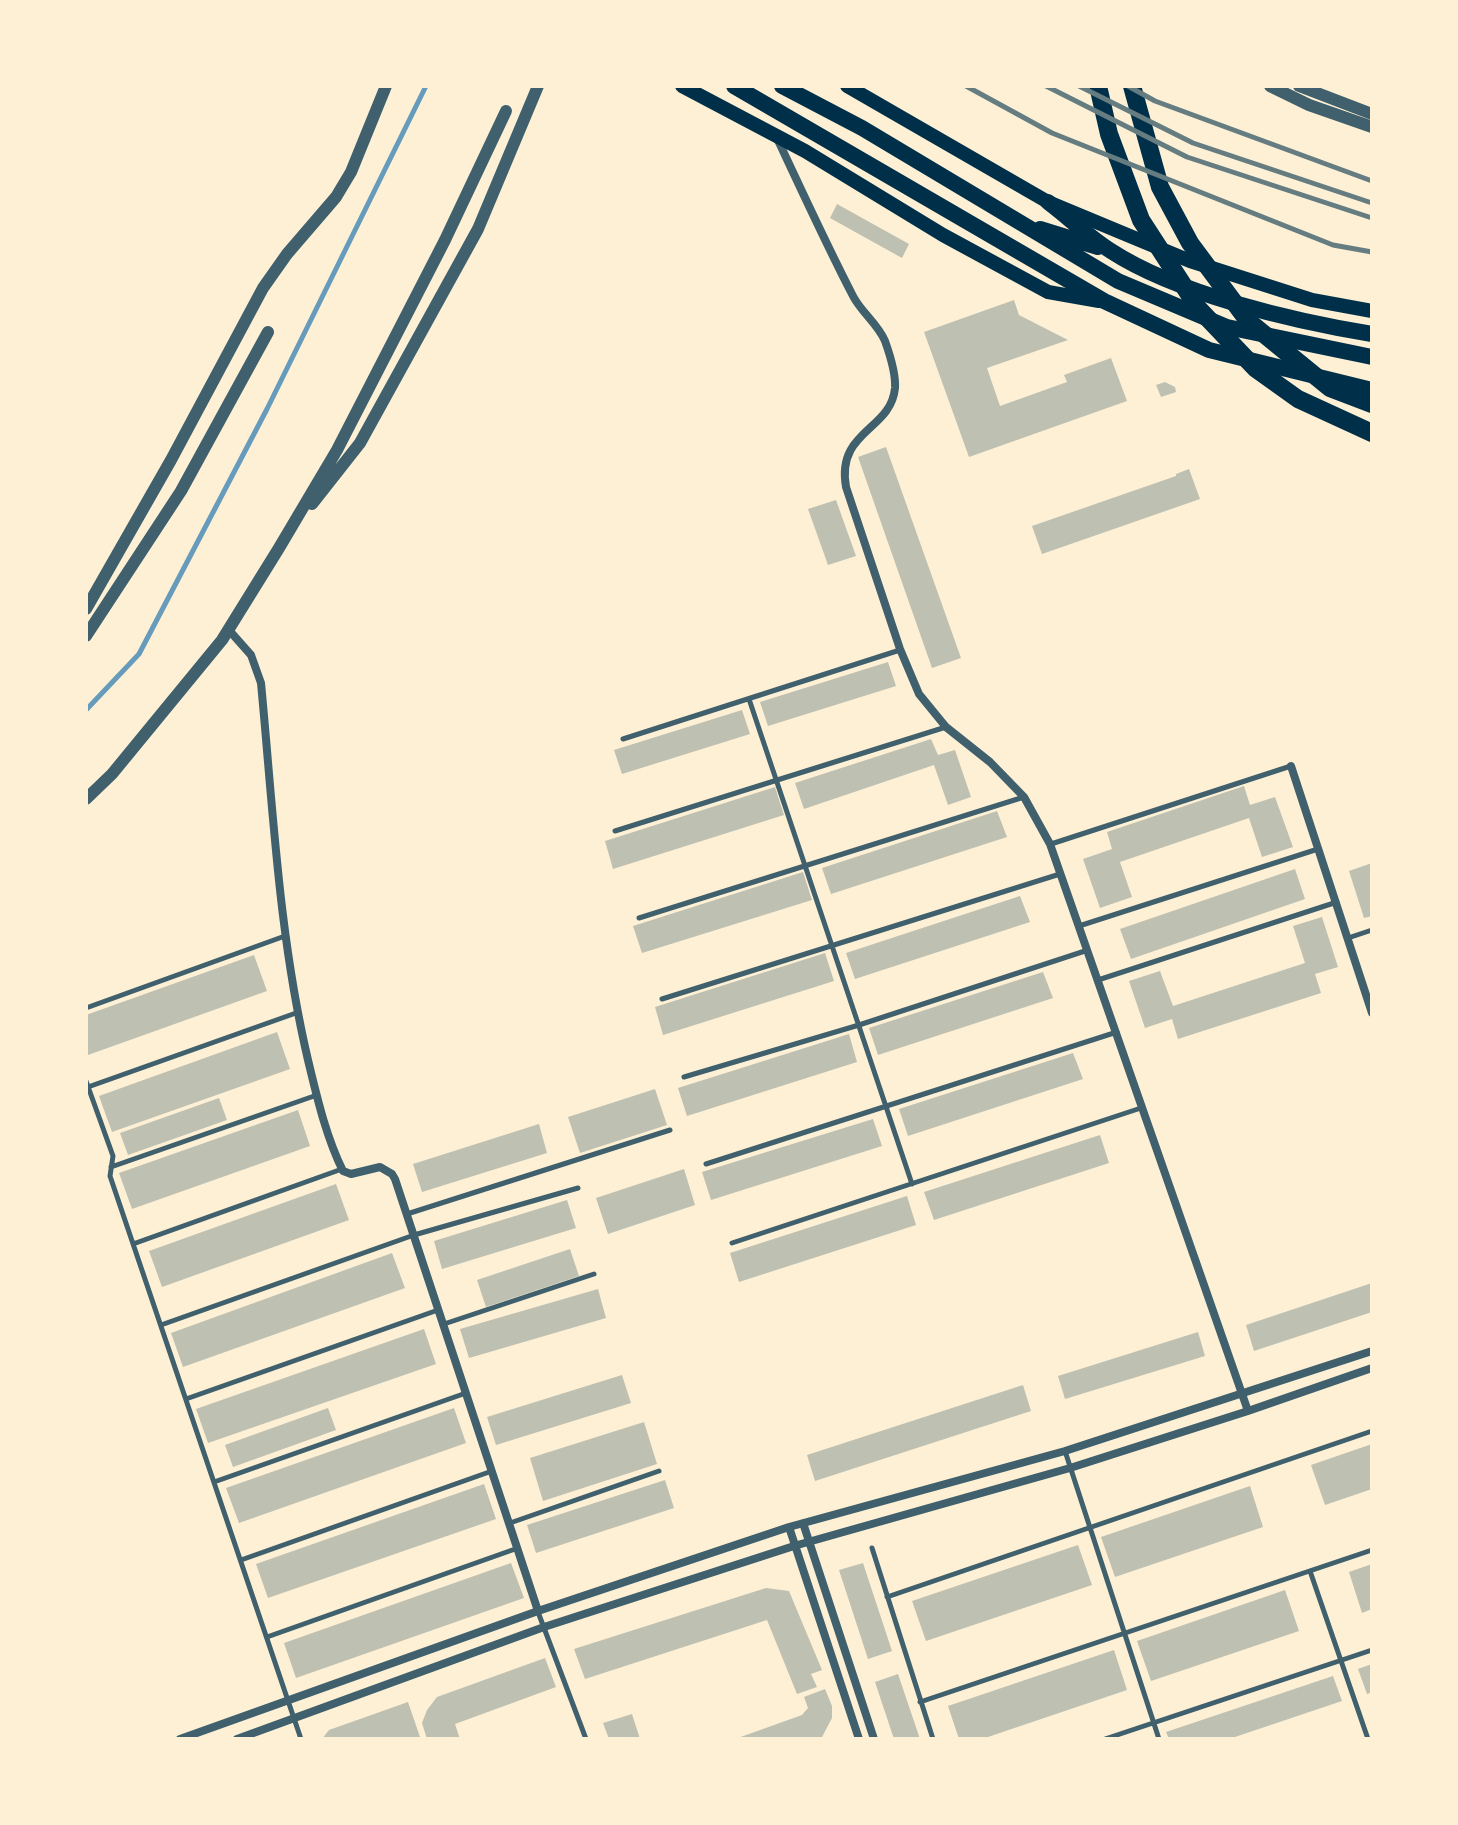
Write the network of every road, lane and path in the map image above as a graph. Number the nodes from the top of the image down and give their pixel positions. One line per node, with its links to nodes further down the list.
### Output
1 (386, 86): 27 (street)
2 (538, 86): 26 (street)
3 (682, 86): 14 (main road)
4 (734, 86): 18 (main road)
5 (782, 86): 16 (main road)
6 (847, 86): 15 (main road)
7 (1098, 86): 25 (highway)
8 (1132, 86): 24 (highway)
9 (1270, 86): 13 (street)
10 (1299, 86): 12 (street)
11 (506, 111): 26 (street)
12 (1372, 114)
13 (1372, 127)
14 (775, 135): 18 (main road); 30 (street)
15 (1048, 202): 17 (main road); 19 (main road)
16 (1012, 220): 17 (main road); 22 (main road)
17 (1111, 251): 21 (main road)
18 (1104, 301): 23 (main road)
19 (1372, 311)
20 (268, 332): 29 (street)
21 (1372, 334)
22 (1372, 357)
23 (1372, 390)
24 (1372, 404)
25 (1372, 433)
26 (279, 548): 28 (street)
27 (86, 609)
28 (228, 629): 37 (street); 47 (street)
29 (86, 636)
30 (900, 649): 31 (lane); 32 (street)
31 (749, 699): 33 (lane); 35 (lane)
32 (946, 727): 35 (lane); 36 (street)
33 (623, 739)
34 (1291, 766): 39 (lane); 40 (street)
35 (776, 780): 38 (lane); 41 (lane)
36 (1024, 797): 39 (street); 41 (lane)
37 (86, 799)
38 (615, 831)
39 (1050, 844): 42 (street)
40 (1319, 848): 43 (street); 45 (lane)
41 (805, 866): 44 (lane); 49 (lane)
42 (1060, 874): 45 (street); 49 (lane)
43 (1337, 902): 48 (street); 51 (lane)
44 (639, 918)
45 (1079, 926): 50 (street)
46 (1372, 930): 48 (lane)
47 (285, 936): 53 (lane); 54 (street)
48 (1348, 938): 55 (street)
49 (832, 946): 52 (lane); 56 (lane)
50 (1088, 950): 51 (street); 56 (lane)
51 (1098, 980): 57 (street)
52 (662, 999)
53 (86, 1008)
54 (296, 1013): 59 (lane); 60 (street)
55 (1372, 1013)
56 (859, 1025): 58 (lane); 61 (lane)
57 (1117, 1032): 61 (lane); 62 (street)
58 (684, 1077)
59 (87, 1084): 65 (lane)
60 (317, 1095): 65 (lane); 66 (street)
61 (886, 1107): 64 (lane); 67 (lane)
62 (1144, 1107): 67 (lane); 80 (street)
63 (670, 1130): 69 (lane)
64 (706, 1164)
65 (111, 1167): 72 (lane)
66 (342, 1169): 69 (street); 72 (lane)
67 (912, 1184): 71 (lane)
68 (578, 1188): 70 (lane)
69 (407, 1214): 70 (street)
70 (414, 1235): 74 (street); 76 (lane)
71 (732, 1243)
72 (133, 1244): 76 (lane)
73 (594, 1274): 75 (lane)
74 (439, 1309): 75 (street); 81 (lane)
75 (444, 1324): 79 (street)
76 (161, 1325): 81 (lane)
77 (1372, 1351): 80 (street)
78 (1372, 1368): 82 (street)
79 (466, 1393): 86 (street); 88 (lane)
80 (1243, 1393): 82 (street); 84 (street)
81 (186, 1399): 88 (lane)
82 (1248, 1411): 85 (street)
83 (1372, 1431): 92 (lane)
84 (1065, 1451): 85 (lane); 90 (street)
85 (1070, 1468): 92 (lane); 93 (street)
86 (492, 1471): 89 (street); 98 (lane)
87 (659, 1471): 89 (lane)
88 (214, 1482): 98 (lane)
89 (510, 1523): 95 (street)
90 (803, 1523): 91 (street); 93 (street)
91 (789, 1527): 94 (street); 101 (street)
92 (1090, 1528): 100 (lane); 103 (lane)
93 (809, 1541): 94 (street); 116 (street)
94 (794, 1546): 102 (street); 115 (street)
95 (518, 1548): 101 (street); 104 (lane)
96 (872, 1548): 100 (lane)
97 (1372, 1550): 99 (lane)
98 (241, 1560): 104 (lane)
99 (1310, 1571): 103 (lane); 106 (lane)
100 (887, 1597): 108 (lane)
101 (538, 1611): 102 (lane); 107 (street)
102 (544, 1627): 109 (street); 114 (lane)
103 (1124, 1633): 108 (lane); 110 (lane)
104 (267, 1637): 107 (lane)
105 (1372, 1650): 106 (lane)
106 (1342, 1660): 110 (lane); 120 (lane)
107 (288, 1702): 109 (lane); 111 (street)
108 (920, 1702): 117 (lane)
109 (295, 1719): 112 (street); 113 (lane)
110 (1154, 1723): 118 (lane); 119 (lane)
111 (180, 1739)
112 (237, 1739)
113 (301, 1739)
114 (586, 1739)
115 (859, 1739)
116 (874, 1739)
117 (933, 1739)
118 (1105, 1739)
119 (1159, 1739)
120 (1368, 1739)

